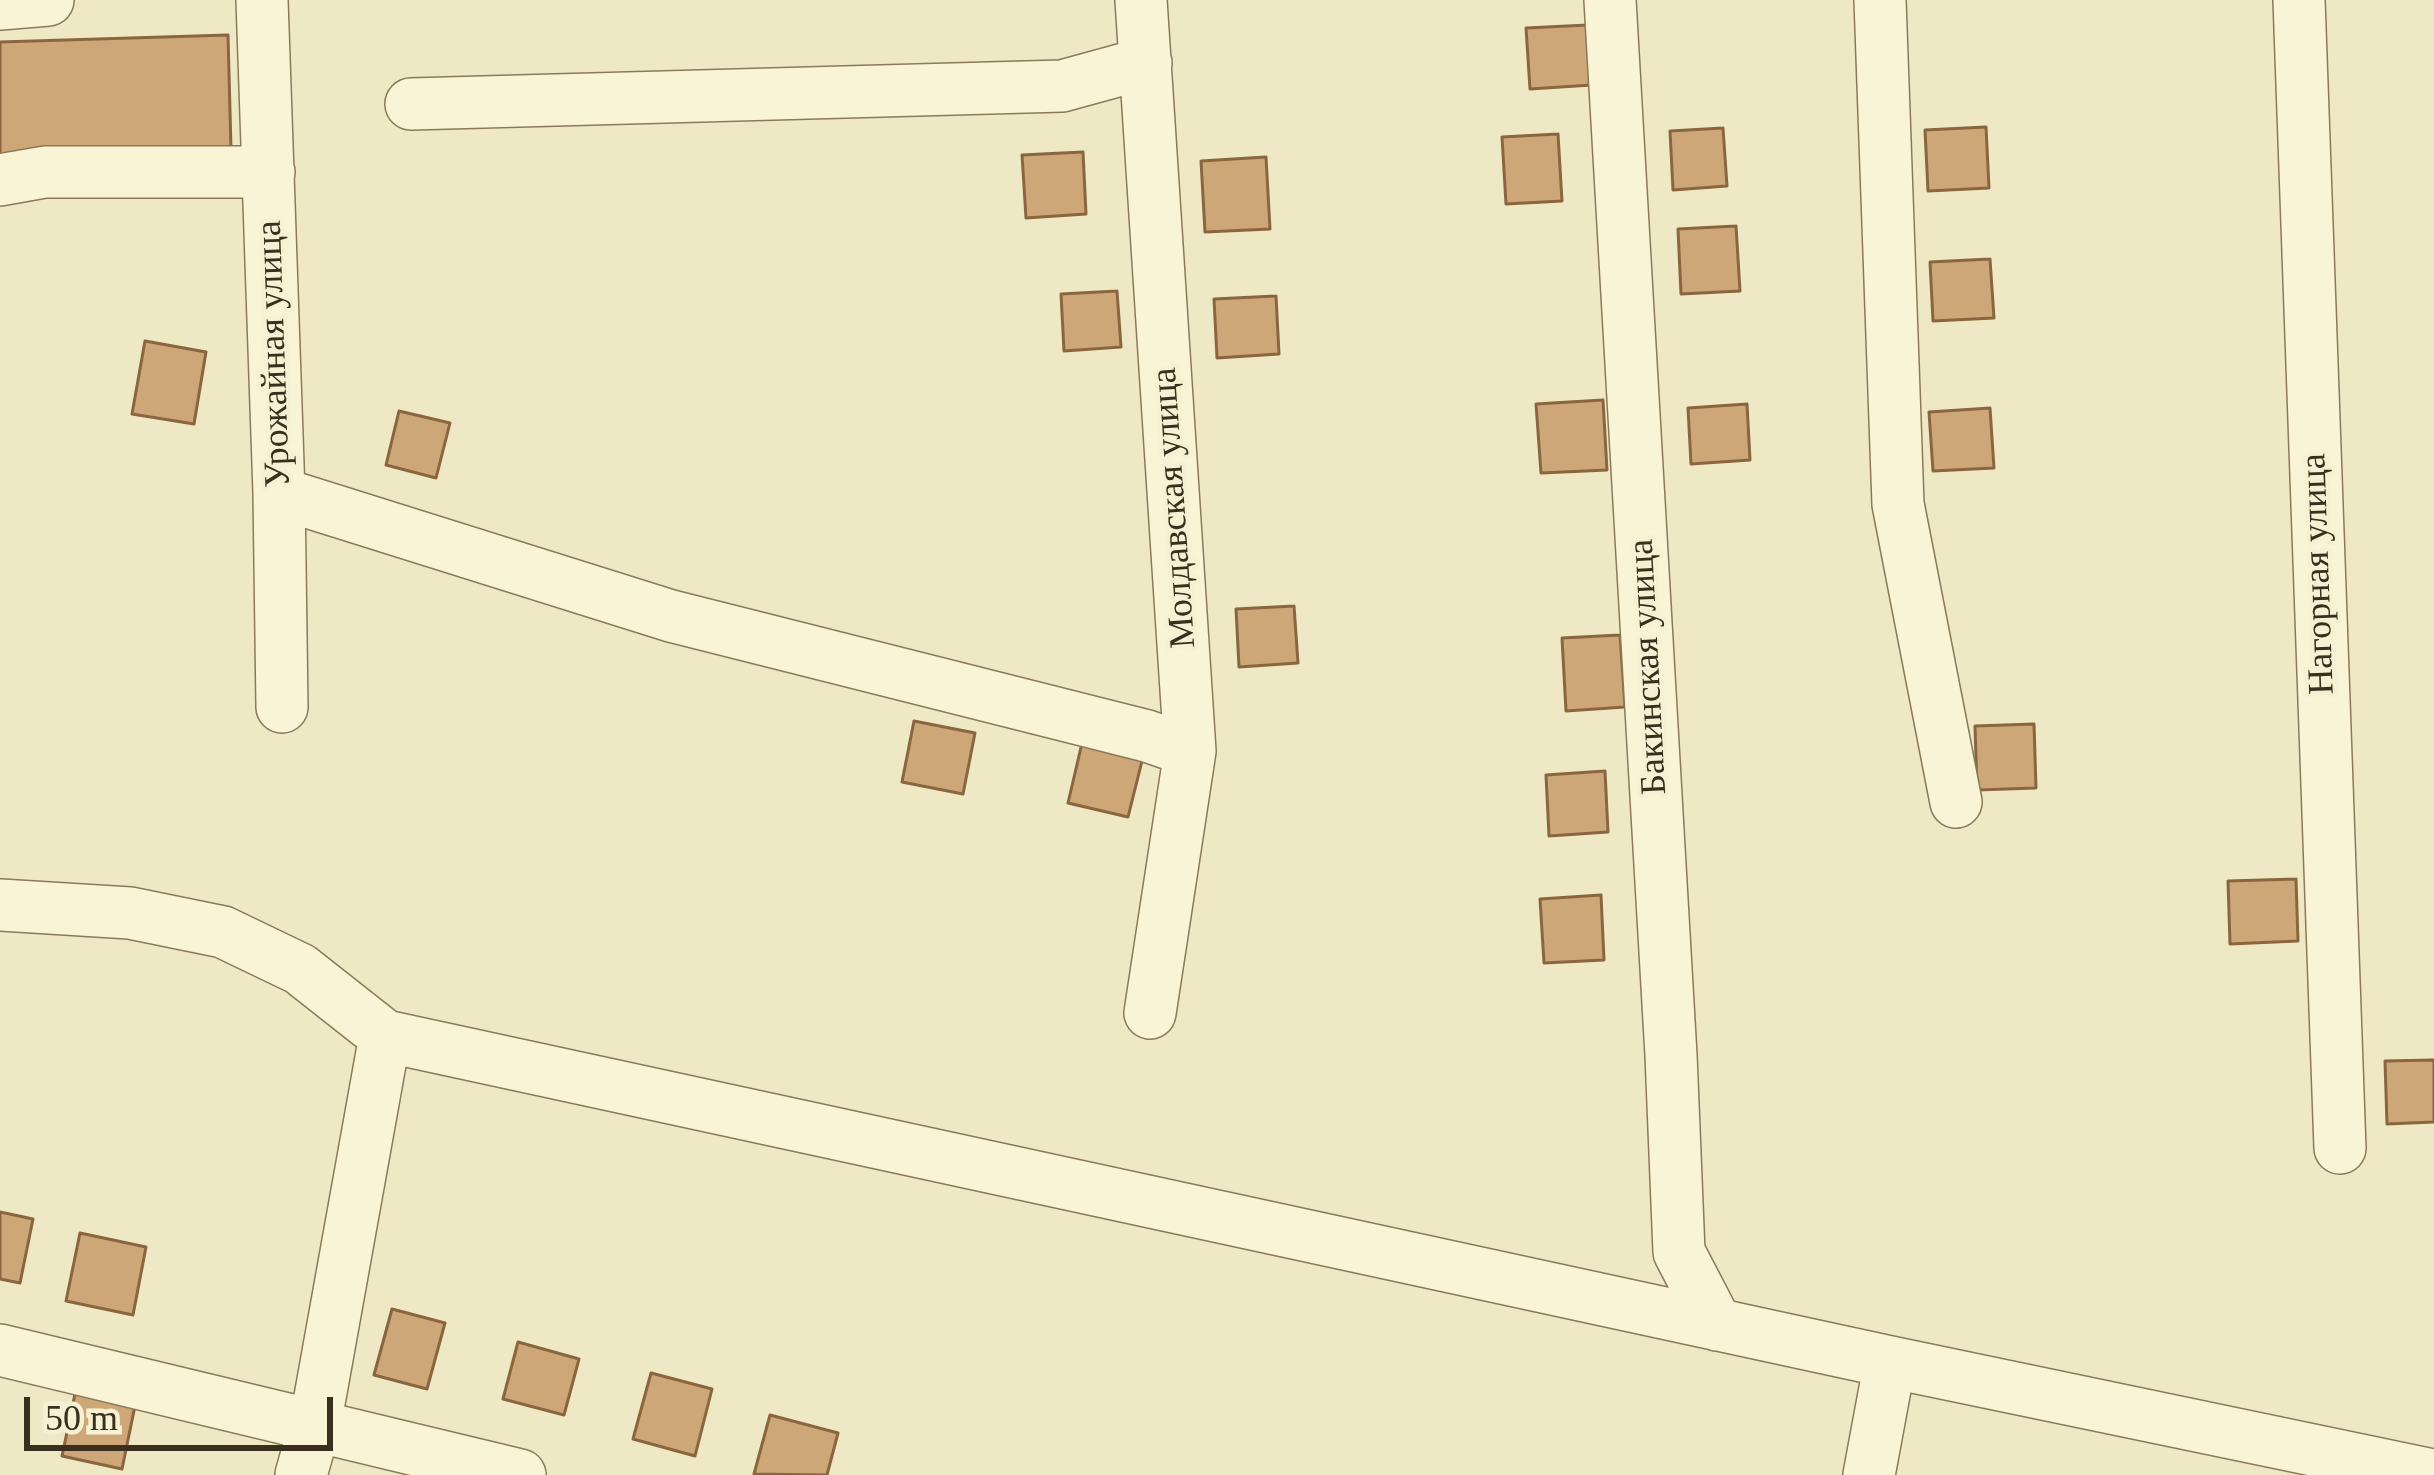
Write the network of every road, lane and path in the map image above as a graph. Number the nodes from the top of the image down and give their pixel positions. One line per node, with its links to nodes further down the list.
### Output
1 (47, 0): 7 (street)
2 (262, 0): 10 (street, Урожайная улица)
3 (1142, 0): 8 (street, Молдавская улица)
4 (1610, 0): 20 (street, Бакинская улица)
5 (1880, 0): 15 (street)
6 (2299, 0): 19 (street, Нагорная улица)
7 (0, 4)
8 (1146, 63): 9 (street); 14 (street, Молдавская улица)
9 (411, 104)
10 (269, 172): 11 (street); 12 (street, Урожайная улица)
11 (0, 180)
12 (279, 493): 13 (street, Урожайная улица); 14 (street)
13 (282, 707)
14 (1190, 751): 17 (street, Молдавская улица)
15 (1956, 802)
16 (0, 905): 18 (street)
17 (1150, 1013)
18 (385, 1036): 20 (street); 23 (street)
19 (2340, 1148)
20 (1717, 1325): 22 (street)
21 (0, 1350): 23 (street)
22 (1890, 1363): 26 (street); 27 (street)
23 (315, 1425): 24 (street); 25 (street)
24 (301, 1475)
25 (520, 1475)
26 (1869, 1475)
27 (2433, 1475)

